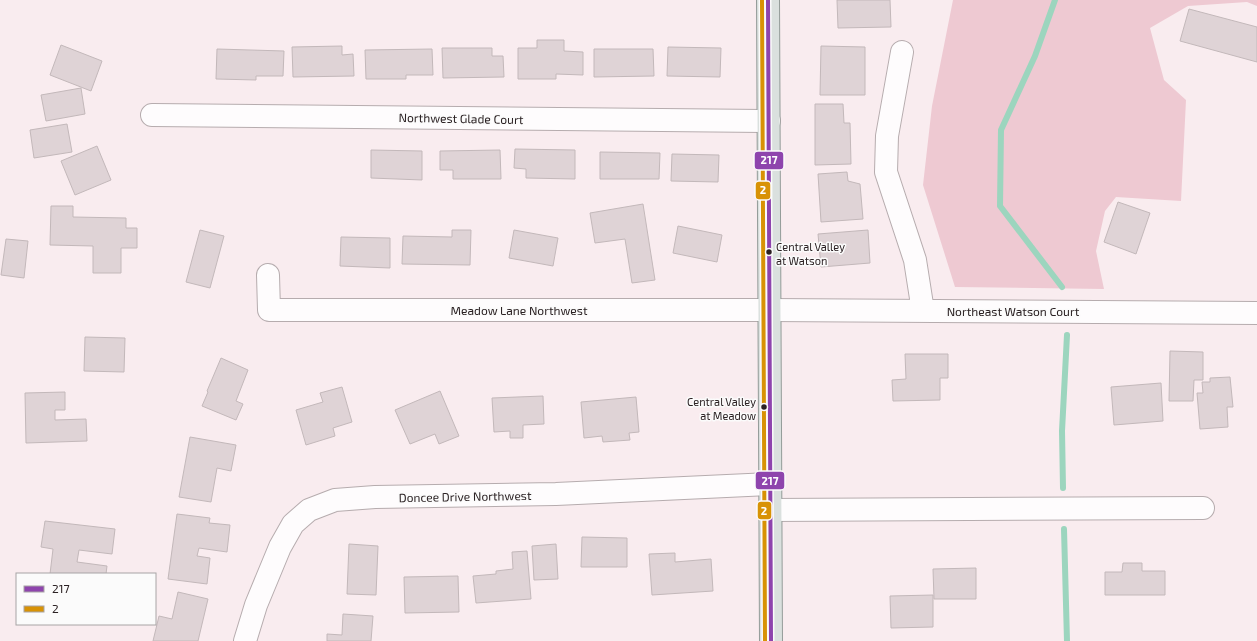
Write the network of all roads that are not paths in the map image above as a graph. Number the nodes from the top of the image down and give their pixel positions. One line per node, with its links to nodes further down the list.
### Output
1 (768, 0): 4 (main road)
2 (902, 52): 7 (street)
3 (152, 115): 4 (street, Northwest Glade Court)
4 (769, 121): 6 (main road)
5 (268, 275): 6 (street, Meadow Lane Northwest)
6 (769, 310): 7 (street, Northeast Watson Court); 9 (main road)
7 (923, 311): 8 (street, Northeast Watson Court)
8 (1257, 313)
9 (770, 484): 11 (main road); 12 (street, Doncee Drive Northwest)
10 (1203, 508): 11 (street)
11 (770, 510): 13 (main road)
12 (244, 641)
13 (771, 641)

